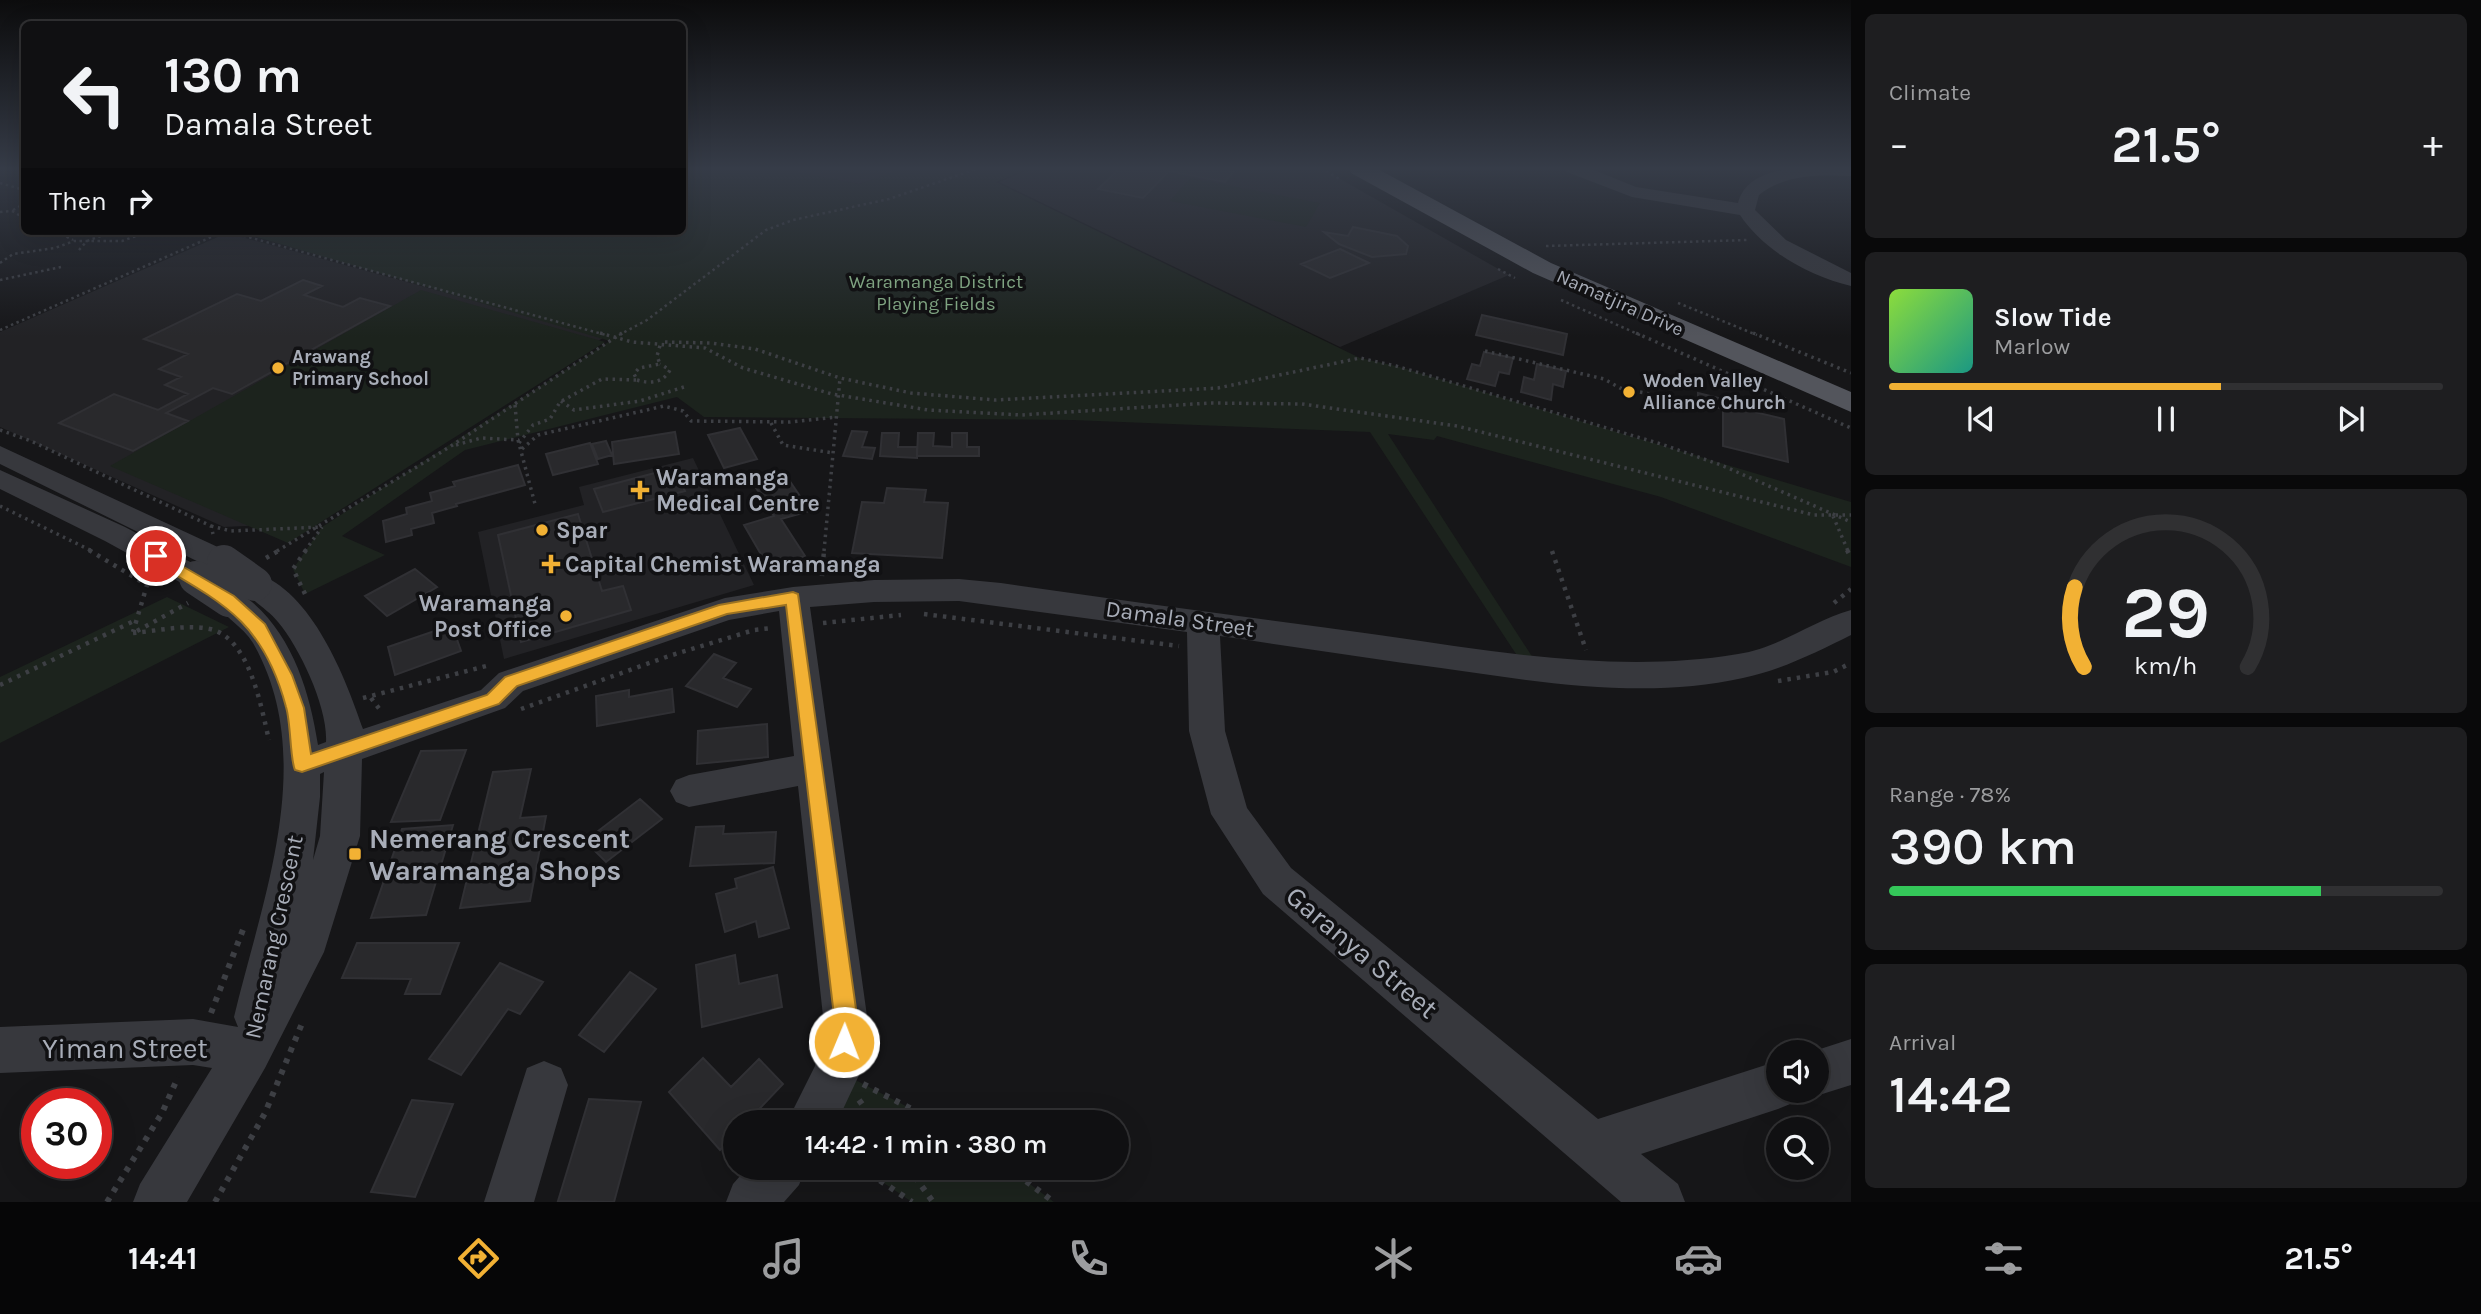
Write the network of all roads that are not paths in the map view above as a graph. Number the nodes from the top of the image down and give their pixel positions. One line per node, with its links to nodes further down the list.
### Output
1 (1462, 224): 4 (main road, Namatjira Drive)
2 (1759, 224): 3 (street)
3 (1851, 280)
4 (1851, 403)
5 (0, 454): 7 (street, Nemarang Crescent, bridge)
6 (0, 478): 7 (street, Nemarang Crescent)
7 (227, 584): 11 (street, Nemarang Crescent); 12 (street, Nemarang Crescent)
8 (803, 606): 10 (street, Damala Street); 11 (street, Damala Street); 13 (street)
9 (1851, 621): 10 (street, Damala Street)
10 (1204, 635): 22 (street, Garanya Street)
11 (348, 725): 12 (street, Damala Street); 16 (street, Nemarang Crescent)
12 (292, 753): 16 (street, Nemarang Crescent)
13 (814, 768): 14 (street); 21 (street)
14 (689, 791)
15 (0, 1050): 16 (street, Yiman Street)
16 (249, 1052): 24 (street, Nemarang Crescent)
17 (1851, 1062): 18 (street)
18 (1829, 1069)
19 (544, 1085): 25 (street)
20 (1766, 1089): 22 (street)
21 (817, 1110)
22 (1592, 1145): 27 (street, Garanya Street)
23 (770, 1180): 26 (street)
24 (158, 1202)
25 (509, 1202)
26 (751, 1202)
27 (1660, 1202)

